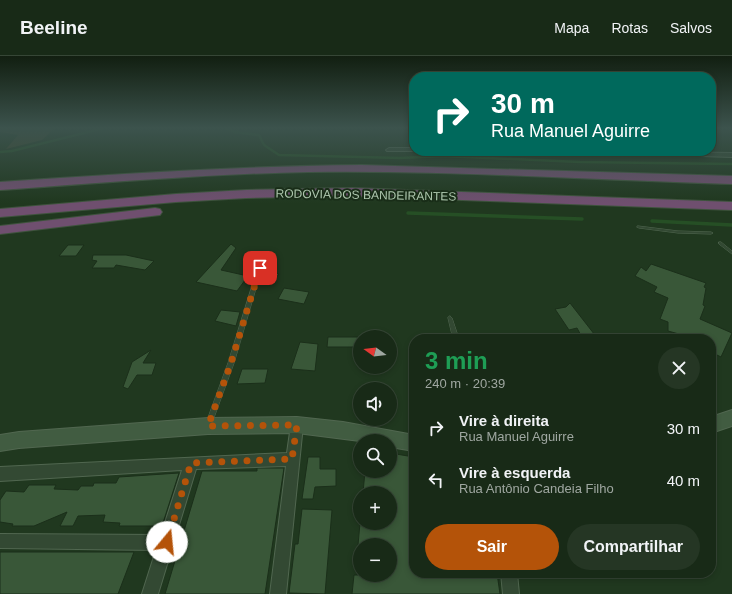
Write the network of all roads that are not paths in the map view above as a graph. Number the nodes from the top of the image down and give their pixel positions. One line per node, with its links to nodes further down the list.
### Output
1 (716, 154): 2 (street)
2 (732, 155)
3 (141, 176): 4 (highway); 5 (highway, RODOVIA DOS BANDEIRANTES); 6 (highway, RODOVIA DOS BANDEIRANTES)
4 (0, 179)
5 (732, 180)
6 (0, 186)
7 (393, 194): 8 (highway, RODOVIA DOS BANDEIRANTES); 9 (highway, RODOVIA DOS BANDEIRANTES); 11 (highway)
8 (732, 206)
9 (0, 213)
10 (639, 227): 12 (lane)
11 (0, 230)
12 (711, 233)
13 (720, 243): 14 (lane)
14 (732, 253)
15 (260, 268): 21 (lane)
16 (450, 318): 17 (lane)
17 (455, 334)
18 (732, 418): 19 (main road)
19 (716, 423)
20 (297, 425): 21 (main road); 22 (main road); 24 (street)
21 (208, 426): 23 (main road)
22 (409, 442)
23 (0, 443)
24 (292, 459): 25 (street); 31 (street)
25 (191, 463): 26 (street); 28 (street)
26 (0, 474)
27 (0, 541): 28 (street)
28 (167, 542): 30 (street)
29 (509, 578): 32 (street)
30 (150, 594)
31 (278, 594)
32 (511, 594)

